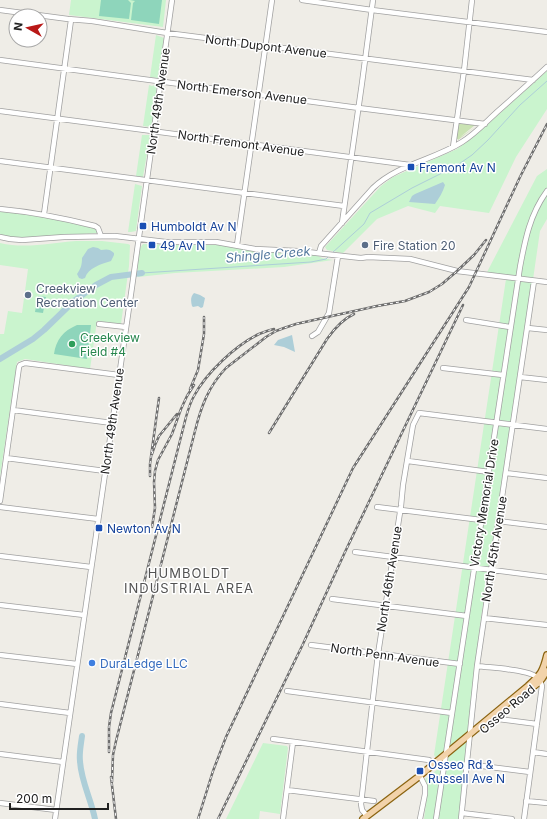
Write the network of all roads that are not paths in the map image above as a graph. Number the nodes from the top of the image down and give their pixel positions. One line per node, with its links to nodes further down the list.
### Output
1 (172, 0): 11 (street, North 49th Avenue)
2 (272, 0): 12 (street)
3 (302, 0): 7 (street)
4 (373, 0): 7 (street)
5 (472, 0): 9 (street)
6 (0, 10): 8 (street, North Dupont Avenue)
7 (372, 10): 9 (street); 13 (street)
8 (71, 20): 11 (street, North Dupont Avenue); 16 (street)
9 (469, 22): 10 (street); 17 (street)
10 (547, 32)
11 (167, 33): 12 (street, North Dupont Avenue); 19 (street, North 49th Avenue)
12 (266, 45): 13 (street, North Dupont Avenue); 20 (street)
13 (365, 58): 17 (street, North Dupont Avenue); 21 (street)
14 (0, 60): 16 (street, North Emerson Avenue)
15 (547, 67): 18 (street)
16 (64, 69): 19 (street, North Emerson Avenue); 23 (street)
17 (464, 71): 18 (street, North Dupont Avenue); 24 (street)
18 (533, 80): 25 (street)
19 (160, 82): 20 (street, North Emerson Avenue); 26 (street, North 49th Avenue)
20 (259, 94): 21 (street, North Emerson Avenue); 27 (street)
21 (359, 108): 24 (street, North Emerson Avenue); 29 (street)
22 (0, 111): 23 (street, North Fremont Avenue)
23 (57, 119): 26 (street, North Fremont Avenue); 32 (street)
24 (457, 120): 25 (street, North Emerson Avenue); 28 (street)
25 (485, 124): 28 (street)
26 (154, 131): 27 (street, North Fremont Avenue); 33 (street, North 49th Avenue)
27 (252, 145): 29 (street, North Fremont Avenue); 35 (street)
28 (453, 147): 31 (street)
29 (351, 157): 31 (street, North Fremont Avenue); 36 (street)
30 (0, 161): 32 (street)
31 (410, 166): 39 (street)
32 (50, 168): 33 (street); 38 (street)
33 (146, 181): 35 (street); 42 (street, North 49th Avenue)
34 (547, 191): 46 (street, Victory Memorial Drive)
35 (245, 194): 36 (street); 43 (street)
36 (344, 206): 39 (street)
37 (0, 209): 38 (street)
38 (44, 214): 40 (street)
39 (342, 223): 44 (street)
40 (100, 236): 41 (street); 42 (street)
41 (0, 237)
42 (138, 239): 43 (street); 51 (street, North 49th Avenue)
43 (237, 245): 44 (street)
44 (319, 253): 45 (street)
45 (336, 256): 46 (street); 55 (street)
46 (518, 279): 47 (street); 52 (street, Victory Memorial Drive)
47 (534, 281): 48 (street); 53 (street, North 45th Avenue)
48 (547, 282)
49 (466, 320): 52 (street)
50 (100, 324): 51 (street)
51 (126, 327): 57 (street, North 49th Avenue)
52 (510, 327): 58 (street, Victory Memorial Drive)
53 (528, 328): 54 (street); 59 (street, North 45th Avenue)
54 (547, 330)
55 (312, 336)
56 (444, 368): 58 (street)
57 (119, 375): 61 (street); 62 (street, North 49th Avenue)
58 (503, 375): 63 (street, Victory Memorial Drive)
59 (520, 377): 60 (street); 64 (street, North 45th Avenue)
60 (547, 380)
61 (13, 410): 62 (street); 66 (street)
62 (112, 423): 68 (street, North 49th Avenue)
63 (496, 423): 64 (street); 67 (street, North 46th Avenue); 69 (street, Victory Memorial Drive)
64 (513, 425): 65 (street); 70 (street, North 45th Avenue)
65 (547, 429)
66 (6, 458): 68 (street); 72 (street)
67 (408, 461): 69 (street); 75 (street, North 46th Avenue)
68 (105, 472): 76 (street, North 49th Avenue)
69 (489, 472): 77 (street, Victory Memorial Drive)
70 (506, 473): 71 (street); 78 (street, North 45th Avenue)
71 (547, 478)
72 (0, 501)
73 (0, 507): 76 (street)
74 (377, 507): 75 (street)
75 (400, 510): 77 (street); 82 (street, North 46th Avenue)
76 (98, 519): 83 (street, North 49th Avenue)
77 (481, 520): 84 (street, Victory Memorial Drive)
78 (498, 521): 79 (street); 85 (street, North 45th Avenue)
79 (547, 528)
80 (356, 552): 82 (street)
81 (0, 556): 83 (street)
82 (393, 557): 84 (street); 89 (street, North 46th Avenue)
83 (91, 567): 90 (street, North 49th Avenue)
84 (474, 568): 85 (street); 91 (street, Victory Memorial Drive)
85 (491, 570): 86 (street); 92 (street, North 45th Avenue)
86 (547, 577)
87 (332, 599): 89 (street)
88 (0, 605): 90 (street)
89 (385, 605): 91 (street); 96 (street, North 46th Avenue)
90 (84, 616): 98 (street, North 49th Avenue)
91 (467, 616): 99 (street, Victory Memorial Drive)
92 (484, 618): 93 (street); 100 (street, North 45th Avenue)
93 (547, 625)
94 (311, 645): 96 (street, North Penn Avenue)
95 (0, 654): 98 (street)
96 (378, 654): 99 (street, North Penn Avenue); 103 (street, North 46th Avenue)
97 (547, 654): 101 (main road, Osseo Road)
98 (77, 664): 105 (street, North 49th Avenue)
99 (460, 664): 106 (street, Victory Memorial Drive)
100 (476, 666): 101 (street); 109 (street, North 45th Avenue)
101 (538, 679): 107 (main road, Osseo Road); 108 (street); 109 (main road, Osseo Road)
102 (287, 692): 103 (street)
103 (373, 702): 106 (street); 112 (street, North 46th Avenue)
104 (0, 704): 105 (street)
105 (70, 713): 118 (street, North 49th Avenue)
106 (452, 713): 115 (street, Victory Memorial Drive)
107 (496, 717): 108 (street); 109 (main road, Osseo Road)
108 (537, 724): 113 (street)
109 (469, 737): 115 (main road, Osseo Road); 119 (street, North 45th Avenue)
110 (274, 739): 111 (street)
111 (293, 742): 112 (street); 122 (street)
112 (367, 751): 117 (street); 123 (street, North 46th Avenue)
113 (533, 752): 116 (street); 120 (street)
114 (0, 754): 118 (street)
115 (446, 754): 121 (main road, Osseo Road); 134 (street, Victory Memorial Drive)
116 (547, 754)
117 (429, 760)
118 (63, 762): 128 (street, North 49th Avenue)
119 (466, 764): 120 (street); 129 (street, North 45th Avenue)
120 (530, 772): 125 (street)
121 (420, 776): 130 (main road, Osseo Road); 133 (street)
122 (287, 790): 123 (street); 132 (street)
123 (362, 800): 124 (street); 130 (street, North 46th Avenue)
124 (374, 801)
125 (526, 801): 127 (street); 137 (street)
126 (0, 803): 128 (street)
127 (547, 803)
128 (56, 810): 131 (street, North 49th Avenue)
129 (462, 813): 135 (street, North 45th Avenue); 136 (street)
130 (365, 818)
131 (55, 819)
132 (283, 819)
133 (420, 819)
134 (436, 819)
135 (461, 819)
136 (512, 819)
137 (524, 819)

